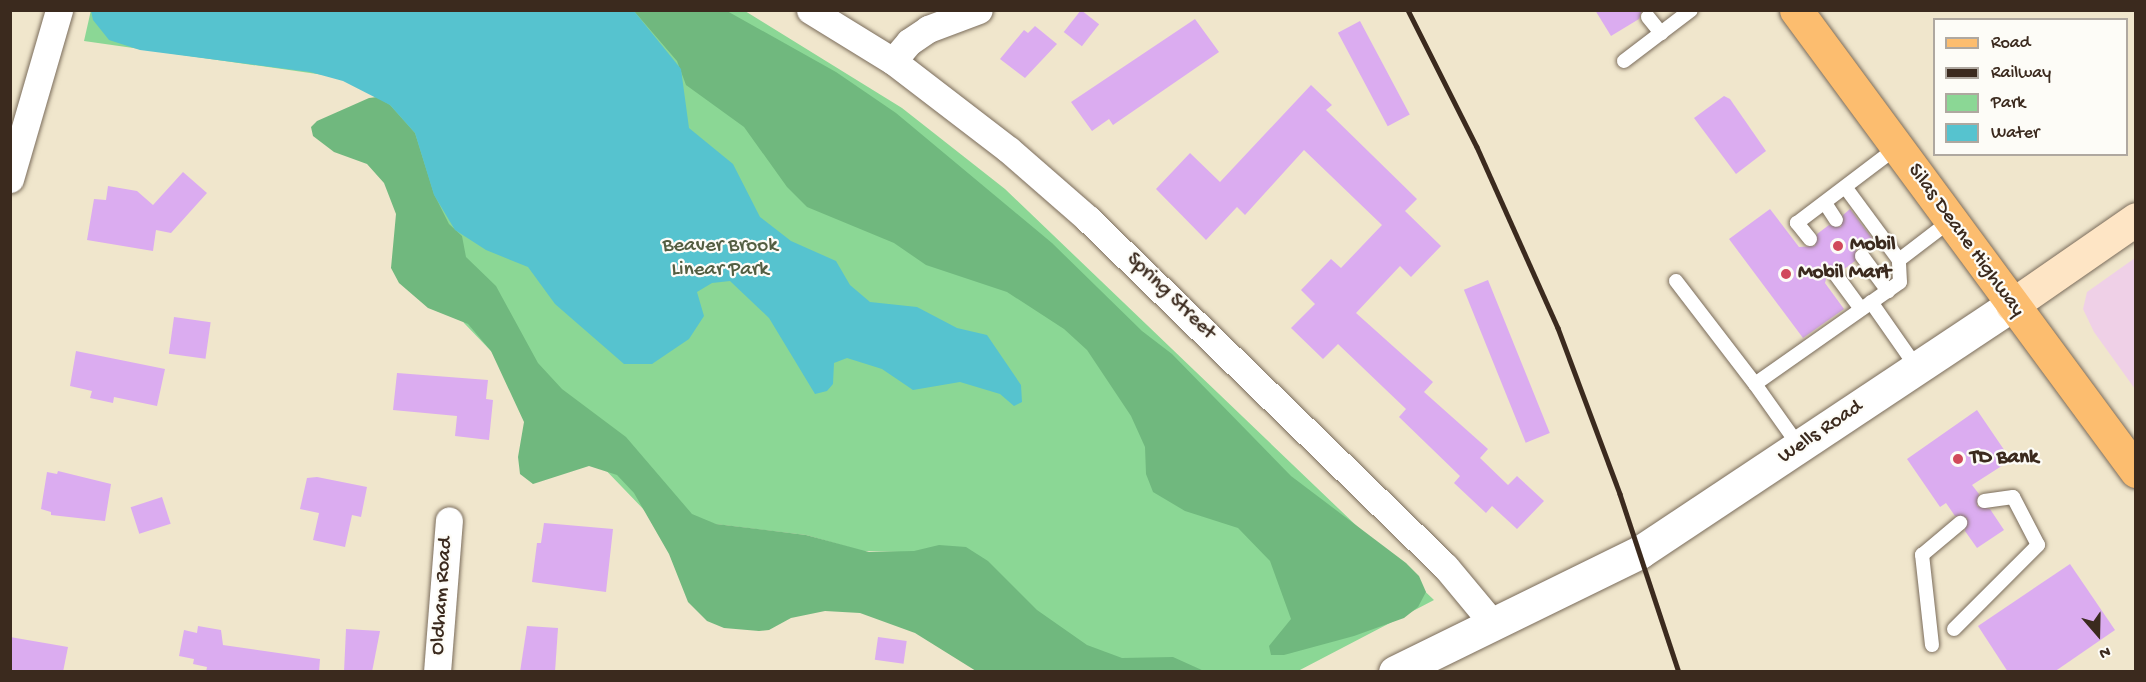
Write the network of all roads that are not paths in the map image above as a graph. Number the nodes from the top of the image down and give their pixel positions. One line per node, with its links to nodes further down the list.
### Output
1 (59, 10): 11 (street)
2 (810, 10): 8 (street, Spring Street)
3 (979, 10): 8 (street)
4 (1796, 10): 10 (main road, Silas Deane Highway)
5 (1683, 13): 7 (lane)
6 (1648, 17): 7 (lane)
7 (1661, 33): 9 (lane)
8 (893, 61): 32 (street, Spring Street)
9 (1624, 61)
10 (1896, 148): 12 (lane); 16 (main road, Silas Deane Highway)
11 (10, 179)
12 (1846, 188): 13 (lane); 19 (lane)
13 (1825, 203): 15 (lane); 17 (lane)
14 (2136, 219): 23 (main road, Wells Road)
15 (1836, 220)
16 (1950, 221): 19 (lane); 23 (main road, Silas Deane Highway)
17 (1810, 239)
18 (1862, 256): 22 (lane)
19 (1899, 260): 22 (lane)
20 (1836, 275): 24 (lane)
21 (1676, 280): 26 (lane)
22 (1888, 291): 24 (lane)
23 (2012, 305): 25 (street, Wells Road); 28 (main road, Silas Deane Highway)
24 (1866, 306): 25 (lane); 26 (lane)
25 (1917, 368): 27 (street, Wells Road)
26 (1755, 384): 27 (lane)
27 (1800, 448): 32 (street, Wells Road)
28 (2136, 471)
29 (1984, 501): 33 (lane)
30 (449, 520): 35 (street, Oldham Road)
31 (1960, 523): 34 (lane)
32 (1494, 625): 36 (street, Wells Road)
33 (1954, 629)
34 (1932, 645)
35 (437, 672)
36 (1395, 672)

